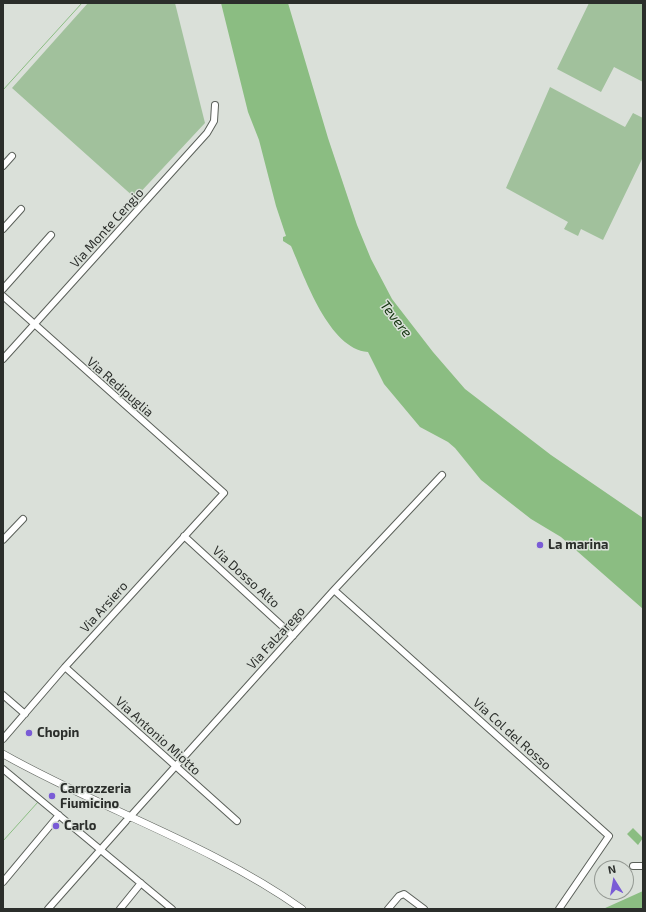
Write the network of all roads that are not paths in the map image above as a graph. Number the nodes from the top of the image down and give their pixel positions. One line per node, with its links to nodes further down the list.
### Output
1 (215, 105): 9 (street, Via Monte Cengio)
2 (12, 156): 3 (street)
3 (3, 166)
4 (21, 209): 5 (street)
5 (3, 229)
6 (51, 235): 7 (street)
7 (3, 289)
8 (3, 296): 9 (street, Via Redipuglia)
9 (34, 325): 10 (street, Via Monte Cengio); 12 (street, Via Redipuglia)
10 (3, 359)
11 (442, 475): 16 (street, Via Falzarego)
12 (224, 493): 14 (street, Via Arsiero)
13 (23, 519): 15 (street)
14 (184, 536): 17 (street, Via Dosso Alto); 18 (street, Via Arsiero)
15 (3, 540)
16 (334, 590): 17 (street, Via Falzarego); 37 (street, Via Col del Rosso)
17 (293, 636): 23 (street, Via Falzarego)
18 (65, 667): 20 (street, Via Arsiero); 23 (street, Via Antonio Miotto)
19 (3, 695): 20 (street)
20 (25, 714): 21 (street, Via Arsiero)
21 (3, 739)
22 (3, 754): 26 (main road)
23 (175, 765): 26 (street, Via Falzarego); 27 (street, Via Antonio Miotto)
24 (3, 769): 25 (street)
25 (59, 815): 28 (street); 29 (street)
26 (127, 819): 28 (street, Via Falzarego); 34 (main road)
27 (238, 821)
28 (101, 850): 30 (street); 31 (street, Via Falzarego)
29 (3, 882)
30 (141, 883): 32 (street); 33 (street)
31 (48, 909)
32 (120, 909)
33 (172, 909)
34 (302, 909)
35 (388, 909): 36 (street)
36 (424, 909)
37 (559, 909)

